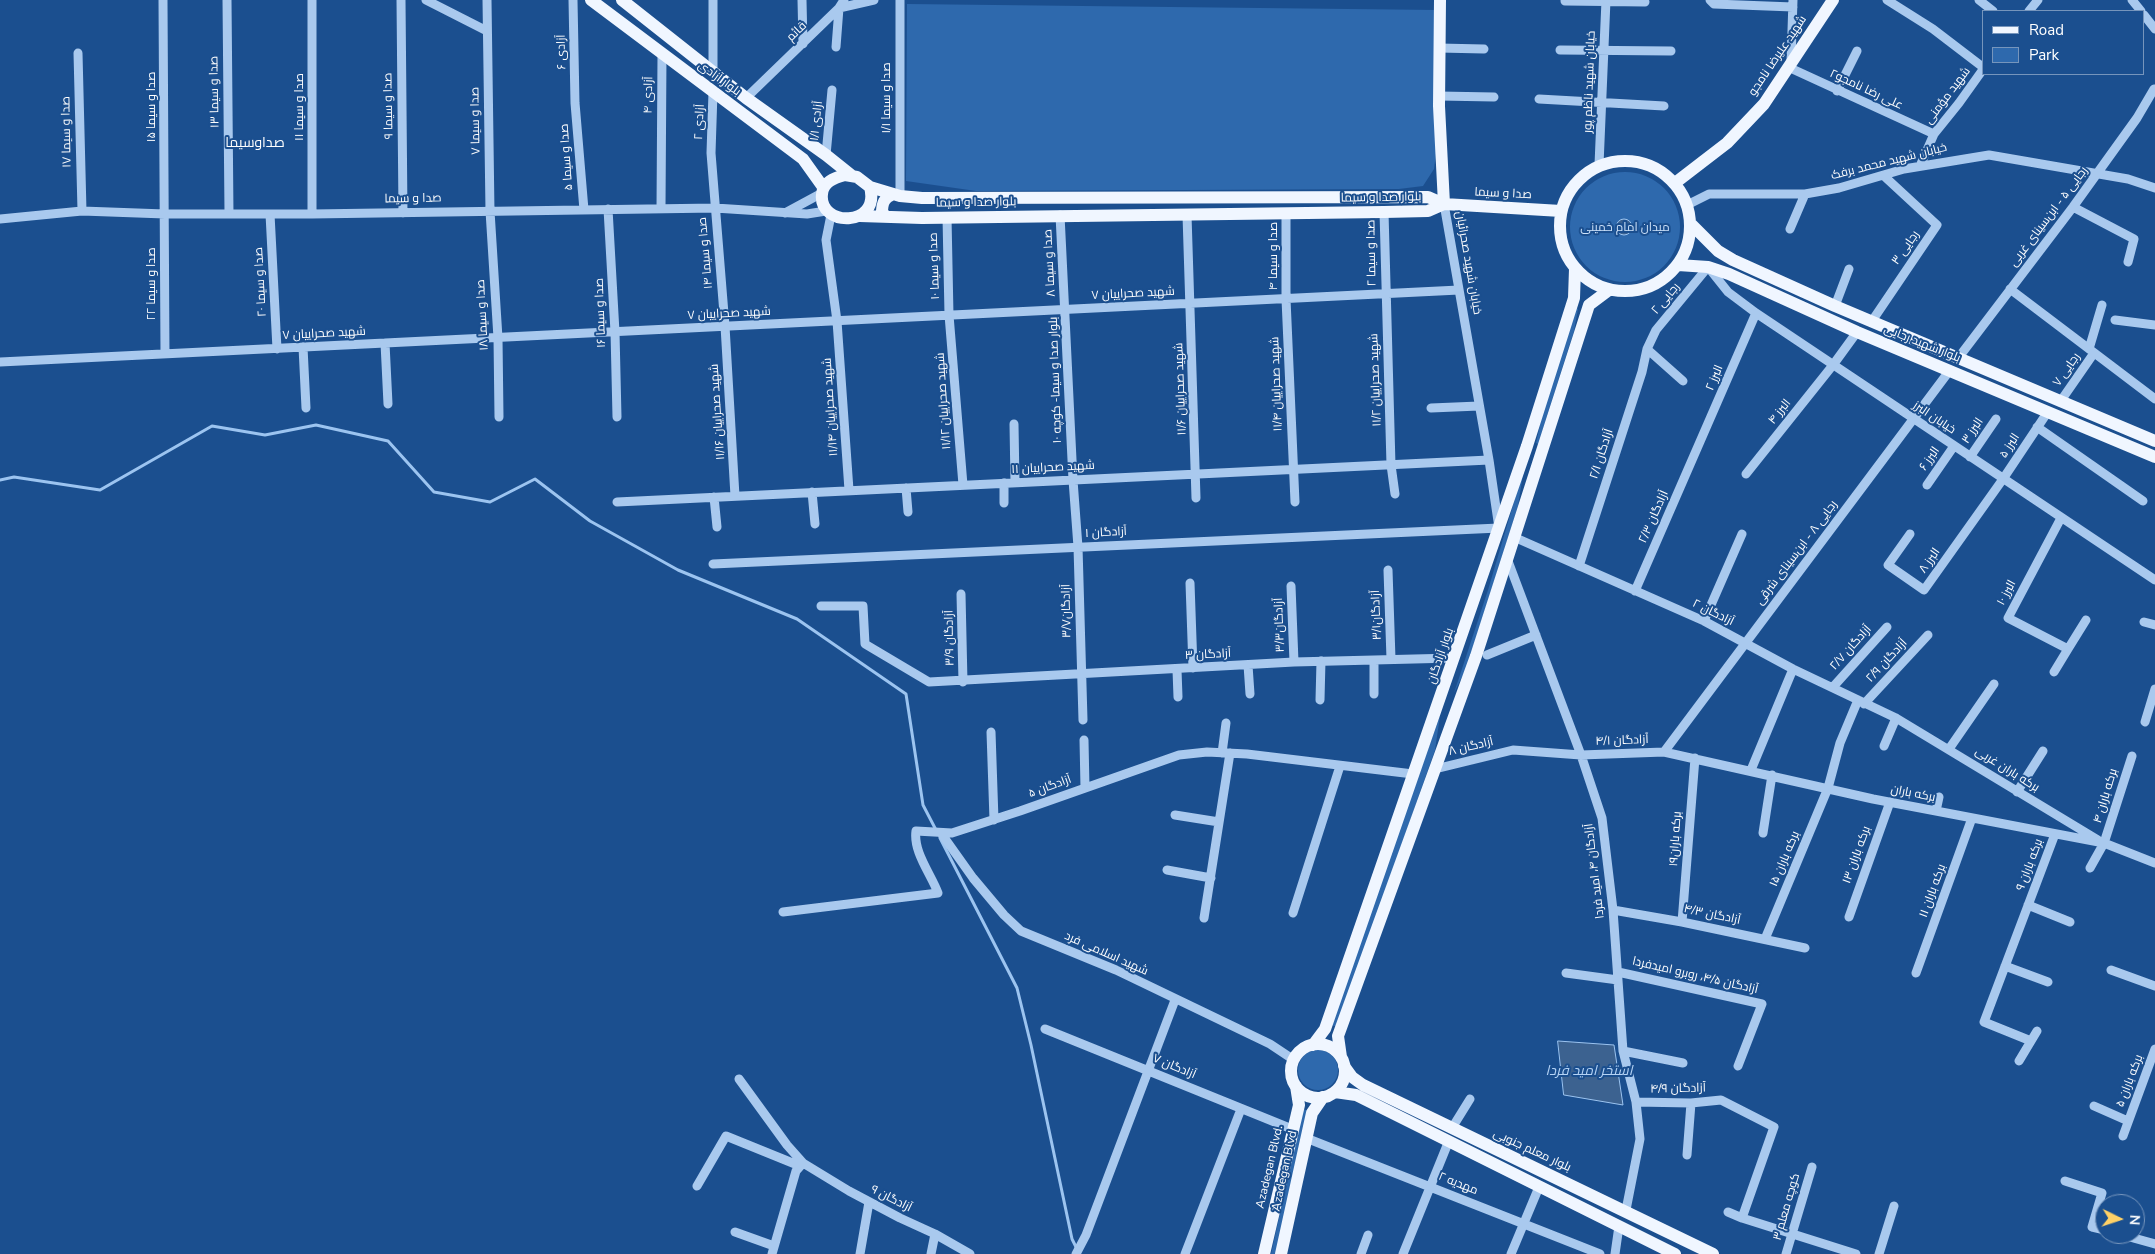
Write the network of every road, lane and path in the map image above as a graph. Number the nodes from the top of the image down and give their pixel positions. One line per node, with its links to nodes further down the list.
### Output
1 (163, 0): 85 (street, صدا و سیما ۱۵)
2 (227, 0): 80 (street, صدا و سیما ۱۳)
3 (312, 0): 87 (street, صدا و سیما ۱۱)
4 (401, 0): 81 (street, صدا و سیما ۹)
5 (426, 0): 30 (street)
6 (487, 0): 30 (street, صدا و سیما ۷)
7 (573, 0): 53 (street, آزادی ۶)
8 (591, 0): 40 (main road, بلوار آزادی)
9 (622, 0): 44 (main road, بلوار آزادی)
10 (712, 0): 44 (street)
11 (802, 0): 31 (street)
12 (844, 0): 26 (street)
13 (874, 0): 26 (street)
14 (900, 0): 68 (street, صدا و سیما ۱/۱)
15 (1440, 0): 33 (main road, خیابان شهید صحرائیان)
16 (1606, 0): 23 (street); 24 (street); 36 (street, خیابان شهید ناظم پور)
17 (1710, 0): 25 (street)
18 (1833, 0): 41 (main road, شهید علیرضا نامجو)
19 (1887, 0): 42 (street)
20 (1979, 0): 27 (street)
21 (2038, 0): 28 (street)
22 (2132, 0): 29 (street)
23 (1565, 1)
24 (1645, 2)
25 (1793, 4): 41 (street)
26 (839, 8): 31 (street, قائم); 32 (street)
27 (1992, 10)
28 (2030, 10)
29 (2140, 10)
30 (487, 31): 77 (street, صدا و سیما ۷)
31 (803, 44): 51 (street, قائم)
32 (836, 47)
33 (1439, 48): 34 (street); 49 (main road, خیابان شهید صحرائیان)
34 (1484, 49)
35 (1560, 50): 36 (street)
36 (1604, 51): 38 (street); 54 (street, خیابان شهید ناظم پور)
37 (1857, 51): 47 (street)
38 (1671, 52)
39 (78, 53): 76 (street, صدا و سیما ۱۷)
40 (662, 55): 48 (main road, بلوار آزادی); 72 (street, آزادی ۴)
41 (1789, 64): 47 (street, علی رضا نامجو۲); 63 (main road, شهید علیرضا نامجو)
42 (1982, 66)
43 (1982, 71): 56 (street, شهید مؤمنی)
44 (713, 72): 51 (main road, بلوار آزادی)
45 (2154, 89): 60 (street, رجایی ۵ - ابن‌سینای غربی)
46 (832, 90): 57 (street, آزادی ۱/۱)
47 (1837, 91): 56 (street, علی رضا نامجو۲)
48 (714, 92): 66 (main road, بلوار آزادی); 73 (street, آزادی ۲)
49 (1439, 96): 50 (street); 69 (main road, خیابان شهید صحرائیان)
50 (1494, 97)
51 (746, 98): 57 (main road, بلوار آزادی)
52 (1539, 99): 54 (street)
53 (576, 103): 75 (street, صدا و سیما ۵)
54 (1602, 103): 55 (street); 58 (street, خیابان شهید ناظم پور)
55 (1664, 106)
56 (1934, 134): 59 (street, شهید مؤمنی)
57 (826, 155): 61 (main road, بلوار آزادی)
58 (1599, 165): 63 (main road); 78 (main road)
59 (1920, 166): 60 (street, خیابان شهید محمد برفک); 62 (street, خیابان شهید محمد برفک)
60 (2096, 174): 65 (street, خیابان شهید محمد برفک); 71 (street, رجایی ۵ - ابن‌سینای غربی)
61 (851, 175): 64 (main road); 66 (main road)
62 (1884, 176): 67 (street, خیابان شهید محمد برفک); 112 (street, رجایی ۳)
63 (1674, 183): 70 (main road)
64 (870, 187): 68 (main road, بلوار صدا و سیما); 90 (main road)
65 (2155, 188)
66 (822, 190): 82 (street); 83 (main road)
67 (1805, 194): 70 (street, خیابان شهید محمد برفک); 95 (street)
68 (897, 195): 69 (main road, بلوار صدا و سیما); 91 (main road)
69 (1444, 204): 78 (main road, صدا و سیما); 79 (main road, بلوار صدا و سیما); 102 (street, خیابان شهید صحرائیان)
70 (1687, 205): 94 (main road)
71 (2073, 207): 96 (street); 101 (street, رجایی ۵ - ابن‌سینای غربی)
72 (661, 208): 73 (street, صدا و سیما); 74 (street, صدا و سیما)
73 (715, 208): 82 (street, صدا و سیما); 116 (street, صدا و سیما ۱۴)
74 (608, 209): 75 (street, صدا و سیما); 117 (street, صدا و سیما ۱۶)
75 (584, 210): 77 (street, صدا و سیما)
76 (82, 211): 85 (street, صدا و سیما); 93 (street, صدا و سیما)
77 (490, 211): 81 (street, صدا و سیما); 119 (street, صدا و سیما ۱۸)
78 (1561, 211): 100 (main road)
79 (1384, 212): 84 (main road, بلوار صدا و سیما); 104 (street, صدا و سیما ۲)
80 (229, 213): 85 (street, صدا و سیما); 86 (street, صدا و سیما)
81 (403, 213): 87 (street, صدا و سیما)
82 (785, 213): 83 (street, صدا و سیما)
83 (829, 213): 90 (main road); 114 (street, شهید صحراییان ۱۱/۱۴)
84 (1286, 213): 89 (main road, بلوار صدا و سیما); 105 (street, صدا و سیما ۴)
85 (165, 214): 125 (street, صدا و سیما ۲۲)
86 (270, 214): 87 (street, صدا و سیما); 122 (street, صدا و سیما ۲۰)
87 (312, 214)
88 (1060, 215): 89 (main road, بلوار صدا و سیما); 92 (main road, بلوار صدا و سیما); 109 (street, صدا و سیما ۸)
89 (1186, 215): 106 (street, شهید صحراییان ۱۱/۶)
90 (860, 216): 91 (main road, بلوار صدا و سیما)
91 (887, 217): 92 (main road, بلوار صدا و سیما)
92 (946, 217): 111 (street, صدا و سیما ۱۰)
93 (0, 219)
94 (1690, 223): 97 (main road); 108 (main road, بلوار شهید رجایی)
95 (1790, 229)
96 (2128, 262)
97 (1678, 265): 98 (main road, بلوار شهید رجایی); 103 (main road)
98 (1708, 267): 110 (street, خیابان البرز); 118 (main road, بلوار شهید رجایی); 123 (street, رجایی ۲)
99 (1849, 268): 108 (street)
100 (1575, 269): 103 (main road); 145 (main road, بلوار آزادگان)
101 (2010, 289): 124 (street); 126 (street, رجایی ۵ - ابن‌سینای غربی)
102 (1459, 290): 104 (street, شهید صحراییان ۷); 134 (street, خیابان شهید صحرائیان)
103 (1609, 290): 147 (main road)
104 (1385, 294): 105 (street, شهید صحراییان ۷); 153 (street, شهید صحراییان ۱۱/۲)
105 (1286, 298): 106 (street, شهید صحراییان ۷); 155 (street, شهید صحراییان ۱۱/۴)
106 (1190, 303): 109 (street, شهید صحراییان ۷); 156 (street, شهید صحراییان ۱۱/۶)
107 (2102, 305): 124 (street, رجایی ۷)
108 (1836, 306): 112 (main road, بلوار شهید رجایی)
109 (1066, 310): 111 (street, شهید صحراییان ۷); 159 (street, بلوار صدا و سيما- كوچه ١٠)
110 (1756, 313): 128 (street, خیابان البرز); 148 (street, البرز ۲)
111 (950, 315): 114 (street, شهید صحراییان ۷); 162 (street, شهید صحراییان ۱۱/۱۲)
112 (1872, 320): 126 (main road, بلوار شهید رجایی)
113 (2115, 320): 115 (street)
114 (837, 321): 116 (street, شهید صحراییان ۷); 165 (street, شهید صحراییان ۱۱/۱۴)
115 (2155, 325)
116 (725, 326): 117 (street, شهید صحراییان ۷); 168 (street, شهید صحراییان ۱۱/۱۶)
117 (615, 332): 119 (street, شهید صحراییان ۷); 139 (street, صدا و سیما ۱۶)
118 (1857, 332): 128 (street, البرز ۴); 129 (main road, بلوار شهید رجایی)
119 (498, 338): 120 (street, شهید صحراییان ۷); 138 (street, صدا و سیما ۱۸)
120 (385, 343): 121 (street, شهید صحراییان ۷); 133 (street)
121 (303, 347): 122 (street, شهید صحراییان ۷); 135 (street)
122 (277, 348): 125 (street, شهید صحراییان ۷)
123 (1647, 349): 130 (street); 186 (street, آزادگان ۲/۱)
124 (2092, 351): 131 (street); 132 (street, رجایی ۷)
125 (165, 354): 127 (street, شهید صحراییان ۷)
126 (1959, 357): 129 (main road); 132 (main road, بلوار شهید رجایی)
127 (0, 362)
128 (1833, 365): 140 (street, خیابان البرز); 157 (street, البرز ۴)
129 (1950, 370): 137 (main road, بلوار شهید رجایی); 140 (street, رجایی ۸ - ابن‌سینای شرقی)
130 (1683, 381)
131 (2155, 398)
132 (2060, 402): 144 (main road, بلوار شهید رجایی)
133 (388, 404)
134 (1479, 406): 136 (street); 151 (street, خیابان شهید صحرائیان)
135 (306, 408)
136 (1431, 408)
137 (2046, 413): 143 (street, البرز ۵); 150 (main road, بلوار شهید رجایی)
138 (500, 417)
139 (617, 417)
140 (1912, 419): 146 (street, خیابان البرز); 201 (street, رجایی ۸ - ابن‌سینای شرقی)
141 (1996, 419): 149 (street, البرز ۳)
142 (1014, 424): 161 (street)
143 (2037, 427): 158 (street, البرز ۵); 171 (street)
144 (2155, 441)
145 (1527, 446): 147 (main road); 152 (main road, بلوار آزادگان)
146 (1954, 446): 149 (street, خیابان البرز); 163 (street, البرز ۶)
147 (1542, 452): 154 (main road)
148 (1696, 452): 191 (street, آزادگان ۲/۳)
149 (1970, 457): 158 (street, خیابان البرز)
150 (2155, 457)
151 (1489, 460): 153 (street, شهید صحراییان ۱۱); 179 (street, خیابان شهید صحرائیان)
152 (1522, 461): 154 (main road); 179 (main road, بلوار آزادگان)
153 (1391, 465): 155 (street, شهید صحراییان ۱۱); 167 (street, شهید صحراییان ۱۱/۲)
154 (1537, 466): 182 (main road)
155 (1292, 469): 156 (street, شهید صحراییان ۱۱); 173 (street, شهید صحراییان ۱۱/۴)
156 (1196, 474): 159 (street, شهید صحراییان ۱۱); 170 (street, شهید صحراییان ۱۱/۶)
157 (1746, 474)
158 (2003, 479): 176 (street, خیابان البرز); 181 (street, البرز ۸)
159 (1073, 480): 161 (street, شهید صحراییان ۱۱); 183 (street, بلوار صدا و سيما- كوچه ١٠)
160 (1004, 483): 161 (street, شهید صحراییان ۱۱); 162 (street, شهید صحراییان ۱۱); 174 (street)
161 (1015, 483)
162 (963, 485): 164 (street, شهید صحراییان ۱۱)
163 (1927, 485)
164 (906, 488): 165 (street, شهید صحراییان ۱۱); 175 (street)
165 (849, 490): 166 (street, شهید صحراییان ۱۱)
166 (812, 492): 168 (street, شهید صحراییان ۱۱); 177 (street)
167 (1395, 494)
168 (735, 496): 169 (street, شهید صحراییان ۱۱)
169 (714, 497): 172 (street, شهید صحراییان ۱۱); 178 (street)
170 (1196, 498)
171 (2143, 501)
172 (617, 502)
173 (1295, 502)
174 (1004, 503)
175 (908, 512)
176 (2061, 518): 188 (street, خیابان البرز); 202 (street, البرز ۱۰)
177 (815, 524)
178 (717, 527)
179 (1499, 528): 183 (street, آزادگان ۱); 204 (main road, بلوار آزادگان)
180 (1742, 534): 195 (street)
181 (1910, 534)
182 (1516, 538): 184 (main road); 186 (street, آزادگان ۲)
183 (1078, 547): 185 (street, آزادگان ۱); 214 (street, آزادگان۳/۷)
184 (1508, 561): 199 (street, آزادگان ۴، امید فردا); 225 (main road)
185 (713, 564)
186 (1578, 566): 191 (street, آزادگان ۲)
187 (1388, 570): 206 (street, آزادگان۳/۱)
188 (2155, 580)
189 (1190, 583): 210 (street)
190 (1291, 586): 208 (street, آزادگان۳/۳)
191 (1635, 591): 195 (street, آزادگان ۲)
192 (961, 594): 215 (street, آزادگان ۳/۹)
193 (821, 606): 215 (street, آزادگان ۳)
194 (2086, 620): 202 (street)
195 (1704, 621): 201 (street, آزادگان ۲)
196 (2144, 622): 197 (street)
197 (2155, 625)
198 (1887, 627): 217 (street, آزادگان ۲/۷)
199 (1536, 635): 203 (street); 237 (street, آزادگان ۴، امید فردا)
200 (1928, 635): 224 (street, آزادگان ۲/۹)
201 (1746, 643): 211 (street, آزادگان ۲); 235 (street, رجایی ۸ - ابن‌سینای شرقی)
202 (2068, 649): 213 (street)
203 (1488, 655)
204 (1454, 658): 206 (street, آزادگان ۳); 223 (main road, بلوار آزادگان)
205 (1374, 660): 206 (street, آزادگان ۳); 207 (street, آزادگان ۳); 220 (street)
206 (1391, 660)
207 (1321, 661): 208 (street, آزادگان ۳); 222 (street)
208 (1294, 662): 209 (street, آزادگان ۳)
209 (1248, 665): 210 (street, آزادگان ۳); 219 (street)
210 (1193, 668): 212 (street, آزادگان ۳)
211 (1793, 669): 217 (street, آزادگان ۲); 242 (street)
212 (1177, 670): 214 (street, آزادگان ۳); 221 (street)
213 (2054, 672)
214 (1081, 674): 215 (street, آزادگان ۳); 227 (street, آزادگان۳/۷)
215 (963, 682)
216 (1994, 684): 233 (street)
217 (1832, 687): 224 (street, آزادگان ۲)
218 (2155, 690): 229 (street)
219 (1250, 694)
220 (1374, 694)
221 (1178, 697)
222 (1320, 700)
223 (1440, 702): 225 (main road); 243 (main road, بلوار آزادگان)
224 (1861, 702): 226 (street, آزادگان ۲); 246 (street, برکه باران ۱۵)
225 (1457, 708): 241 (main road)
226 (1896, 718): 232 (street); 233 (street, برکه باران غربی)
227 (1084, 720)
228 (1226, 722): 236 (street)
229 (2145, 722)
230 (991, 732): 253 (street)
231 (1084, 740): 245 (street)
232 (1884, 746)
233 (1949, 749): 247 (street, برکه باران غربی)
234 (2043, 751): 247 (street)
235 (1664, 752): 237 (street, آزادگان ۴/۱); 239 (street, برکه باران)
236 (1226, 753): 240 (street, آزادگان ۵); 245 (street, آزادگان ۵); 254 (street)
237 (1581, 755): 241 (street, آزادگان ۸); 264 (street, آزادگان ۴، امید فردا)
238 (2132, 756): 258 (street, برکه باران ۴)
239 (1695, 758): 242 (street, برکه باران); 269 (street, برکه باران۱۹)
240 (1340, 766): 243 (street, آزادگان ۵); 266 (street)
241 (1435, 769): 289 (main road)
242 (1751, 770): 244 (street, برکه باران)
243 (1413, 774): 284 (main road, بلوار آزادگان)
244 (1772, 775): 246 (street, برکه باران); 255 (street)
245 (1085, 788): 253 (street, آزادگان ۵)
246 (1828, 788): 249 (street, برکه باران); 271 (street, برکه باران ۱۵)
247 (2017, 792): 258 (street, برکه باران غربی)
248 (1939, 798): 250 (street)
249 (1890, 802): 250 (street, برکه باران); 267 (street, برکه باران ۱۳)
250 (1936, 811): 252 (street, برکه باران)
251 (1176, 815): 254 (street)
252 (1972, 818): 257 (street, برکه باران); 276 (street, برکه باران ۱۱)
253 (994, 820): 256 (street, آزادگان ۵)
254 (1219, 822): 262 (street)
255 (1763, 832)
256 (941, 833): 265 (street, آزادگان ۵); 280 (street, شهید اسلامی فرد)
257 (2055, 834): 258 (street, برکه باران); 263 (street, برکه باران ۹)
258 (2104, 843): 259 (street, برکه باران); 260 (street, برکه باران ۴)
259 (2155, 863)
260 (2090, 868)
261 (1167, 870): 262 (street)
262 (1211, 878): 268 (street)
263 (2028, 906): 270 (street, برکه باران ۹); 273 (street, برکه باران ۹)
264 (1613, 910): 269 (street, آزادگان ۴/۳); 277 (street, آزادگان ۴، امید فردا)
265 (783, 912)
266 (1293, 912)
267 (1848, 917)
268 (1204, 918)
269 (1682, 922): 271 (street, آزادگان ۴/۳)
270 (2070, 922)
271 (1765, 939): 272 (street, آزادگان ۴/۳)
272 (1805, 948)
273 (2005, 966): 278 (street); 283 (street, برکه باران ۹)
274 (2111, 970): 279 (street)
275 (1566, 973): 277 (street)
276 (1916, 973)
277 (1618, 976): 286 (street, آزادگان ۴، امید فردا); 291 (street, آزادگان ۴/۵، روبرو امیدفردا)
278 (2048, 982)
279 (2155, 986)
280 (1176, 1000): 287 (street, شهید اسلامی فرد); 292 (street)
281 (1045, 1029): 292 (street, آزادگان ۷)
282 (2037, 1030): 283 (street)
283 (2031, 1041): 288 (street)
284 (1313, 1045): 287 (main road); 289 (main road)
285 (2155, 1049): 301 (street, برکه باران ۵)
286 (1623, 1051): 290 (street); 297 (street, آزادگان ۴، امید فردا)
287 (1294, 1060): 294 (main road)
288 (2019, 1061)
289 (1342, 1062): 295 (main road); 302 (main road, بلوار معلم جنوبی)
290 (1683, 1063)
291 (1738, 1066)
292 (1149, 1070): 300 (street, آزادگان ۷); 335 (street)
293 (739, 1079): 309 (street)
294 (1296, 1086): 295 (main road); 303 (main road, Azadegan Blvd.)
295 (1329, 1094): 305 (main road, َAzadegan Blvd); 306 (main road)
296 (1470, 1098): 302 (street)
297 (1636, 1102): 298 (street, آزادگان ۴/۹); 319 (street, آزادگان ۴، امید فردا)
298 (1691, 1104): 307 (street); 322 (street, آزادگان ۴/۹)
299 (2094, 1106): 301 (street, برکه باران ۵)
300 (1241, 1109): 303 (street, آزادگان ۷); 336 (street)
301 (2128, 1121): 304 (street, برکه باران ۵)
302 (1452, 1128): 308 (main road, بلوار معلم جنوبی)
303 (1292, 1129): 337 (main road, Azadegan Blvd.)
304 (2123, 1136)
305 (1306, 1138): 314 (street, مهدیه ۲); 338 (main road, َAzadegan Blvd)
306 (1448, 1143): 311 (main road); 314 (street)
307 (1688, 1155)
308 (1514, 1157): 311 (main road); 319 (main road, بلوار معلم جنوبی)
309 (802, 1164): 313 (street); 317 (street, آزادگان ۹); 330 (street)
310 (1812, 1167): 328 (street, کوچه معلم ۳)
311 (1507, 1172): 315 (main road)
312 (2065, 1181): 316 (street)
313 (697, 1186)
314 (1432, 1186): 323 (street, مهدیه ۲); 340 (street)
315 (1538, 1187): 323 (street); 324 (main road)
316 (2102, 1194)
317 (869, 1202): 327 (street, آزادگان ۹); 332 (street)
318 (1894, 1206): 347 (street)
319 (1626, 1210): 344 (main road, بلوار معلم جنوبی)
320 (1728, 1212): 322 (street)
321 (2095, 1216): 325 (street)
322 (1742, 1218): 328 (street)
323 (1524, 1224): 341 (street); 342 (street, مهدیه ۲)
324 (1618, 1226): 331 (main road); 343 (street)
325 (2095, 1227)
326 (735, 1232): 330 (street)
327 (935, 1234): 333 (street); 334 (street, آزادگان ۹)
328 (1793, 1234): 345 (street, کوچه معلم ۳); 346 (street)
329 (1368, 1236): 339 (street)
330 (773, 1250)
331 (1672, 1253)
332 (860, 1254)
333 (931, 1254)
334 (970, 1254)
335 (1076, 1254)
336 (1185, 1254)
337 (1264, 1254)
338 (1282, 1254)
339 (1361, 1254)
340 (1403, 1254)
341 (1511, 1254)
342 (1600, 1254)
343 (1614, 1254)
344 (1713, 1254)
345 (1786, 1254)
346 (1856, 1254)
347 (1879, 1254)

